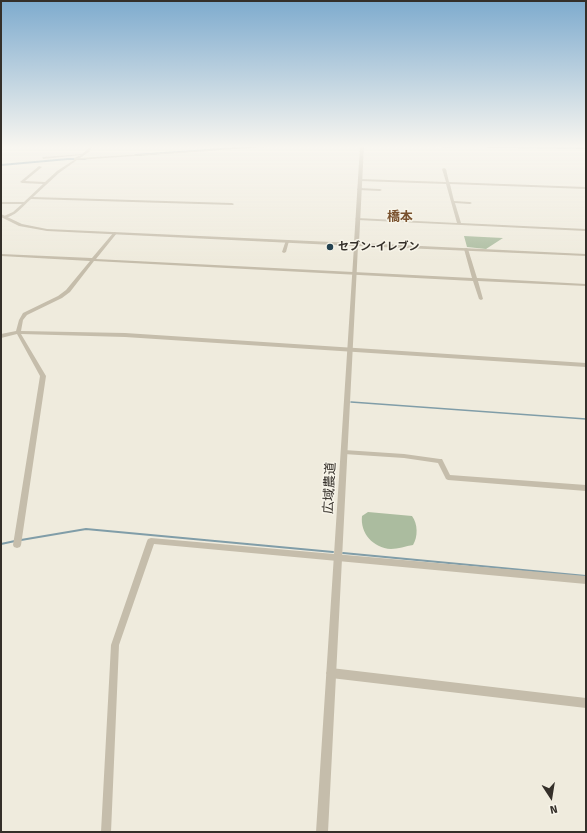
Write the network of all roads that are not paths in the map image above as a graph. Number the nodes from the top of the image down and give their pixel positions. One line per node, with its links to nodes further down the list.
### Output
1 (448, 184): 9 (street)
2 (45, 185): 8 (street)
3 (359, 185): 6 (street, 広域農道)
4 (478, 185): 5 (street)
5 (586, 188)
6 (359, 189): 7 (street); 15 (street, 広域農道)
7 (380, 190)
8 (30, 198): 11 (street); 13 (street)
9 (453, 202): 12 (street); 16 (street)
10 (1, 203): 11 (street)
11 (25, 203): 14 (street)
12 (470, 203)
13 (232, 204)
14 (3, 216): 18 (street)
15 (357, 219): 16 (street); 20 (street, 広域農道)
16 (459, 224): 17 (street)
17 (586, 230)
18 (115, 233): 19 (street); 25 (street)
19 (287, 241): 20 (street); 22 (street)
20 (355, 244): 21 (street); 26 (street, 広域農道)
21 (466, 249): 24 (street); 27 (street)
22 (284, 252)
23 (1, 255): 25 (street)
24 (586, 255)
25 (94, 259): 26 (street); 30 (street)
26 (353, 273): 27 (street); 32 (street, 広域農道)
27 (475, 280): 28 (street); 29 (street)
28 (586, 286)
29 (481, 299)
30 (18, 332): 31 (street); 32 (street); 36 (street)
31 (1, 336)
32 (349, 350): 33 (street); 34 (street, 広域農道)
33 (586, 365)
34 (344, 452): 35 (street); 37 (street, 広域農道)
35 (586, 488)
36 (17, 542)
37 (338, 557): 38 (street); 39 (street, 広域農道); 41 (street)
38 (586, 580)
39 (331, 673): 40 (street); 42 (street, 広域農道)
40 (586, 703)
41 (106, 832)
42 (322, 832)

